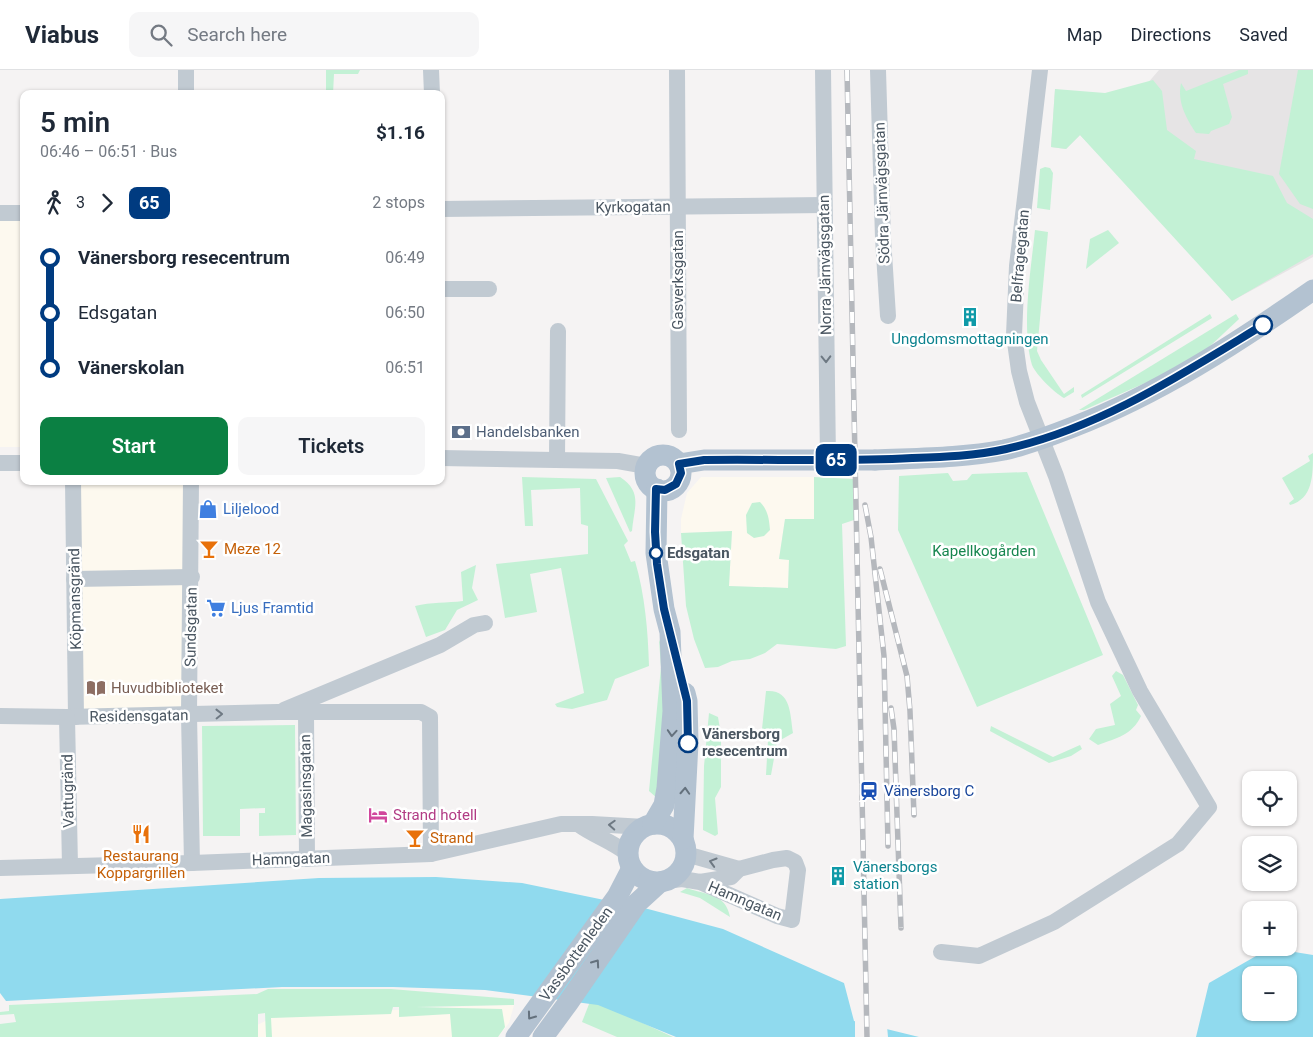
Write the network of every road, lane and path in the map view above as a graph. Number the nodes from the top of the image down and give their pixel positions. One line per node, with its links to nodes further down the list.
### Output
1 (186, 70): 7 (street)
2 (432, 70): 8 (street)
3 (677, 70): 10 (street, Gasverksgatan)
4 (823, 70): 9 (street, Norra Järnvägsgatan)
5 (878, 70): 17 (street, Södra Järnvägsgatan)
6 (1040, 70): 20 (street, Belfragegatan)
7 (186, 90)
8 (432, 90)
9 (824, 205): 10 (street, Kyrkogatan); 23 (street, Norra Järnvägsgatan, one-way to 23)
10 (678, 206): 11 (street, Kyrkogatan); 19 (street, Gasverksgatan)
11 (445, 209)
12 (0, 213): 13 (street)
13 (20, 213)
14 (489, 289): 15 (street)
15 (445, 290)
16 (1313, 290): 20 (main road)
17 (888, 316)
18 (558, 331): 22 (street)
19 (679, 430)
20 (1041, 439): 23 (main road, bridge); 52 (street, Belfragegatan)
21 (445, 458): 22 (street)
22 (557, 459): 27 (street)
23 (833, 460): 26 (main road)
24 (0, 463): 25 (street)
25 (20, 464)
26 (679, 464): 27 (main road); 30 (main road)
27 (646, 466): 30 (main road)
28 (74, 485): 32 (street, Köpmansgränd)
29 (191, 485): 31 (street, Sundsgatan)
30 (656, 489): 34 (main road)
31 (192, 576): 32 (street); 37 (street, Sundsgatan)
32 (74, 579): 39 (street, Köpmansgränd)
33 (485, 623): 35 (street, Residensgatan)
34 (670, 632): 41 (main road, one-way to 41); 42 (main road, one-way to 34)
35 (278, 712): 36 (street, Residensgatan); 37 (street, Residensgatan, one-way to 35)
36 (306, 713): 43 (street, Residensgatan); 44 (street, Magasinsgatan)
37 (189, 714): 39 (street, Residensgatan); 46 (street, Sundsgatan)
38 (0, 716): 39 (street, Residensgatan)
39 (71, 717): 47 (street, Vattugränd)
40 (578, 824): 41 (street, Hamngatan, one-way to 40); 43 (street, Hamngatan); 45 (street)
41 (649, 825): 42 (main road); 45 (main road)
42 (685, 847): 49 (street, Hamngatan, one-way to 42); 50 (main road)
43 (431, 854): 44 (street, Hamngatan)
44 (307, 858): 46 (street, Hamngatan)
45 (630, 861): 50 (main road); 53 (main road, Vassbottenleden, one-way to 53)
46 (192, 863): 47 (street, Hamngatan)
47 (70, 866): 48 (street, Hamngatan)
48 (0, 868)
49 (739, 870): 51 (street, Hamngatan); 51 (street, Hamngatan)
50 (663, 882): 51 (street, Hamngatan); 54 (main road, Vassbottenleden, one-way to 50)
51 (700, 882)
52 (941, 952)
53 (516, 1037)
54 (543, 1037)

